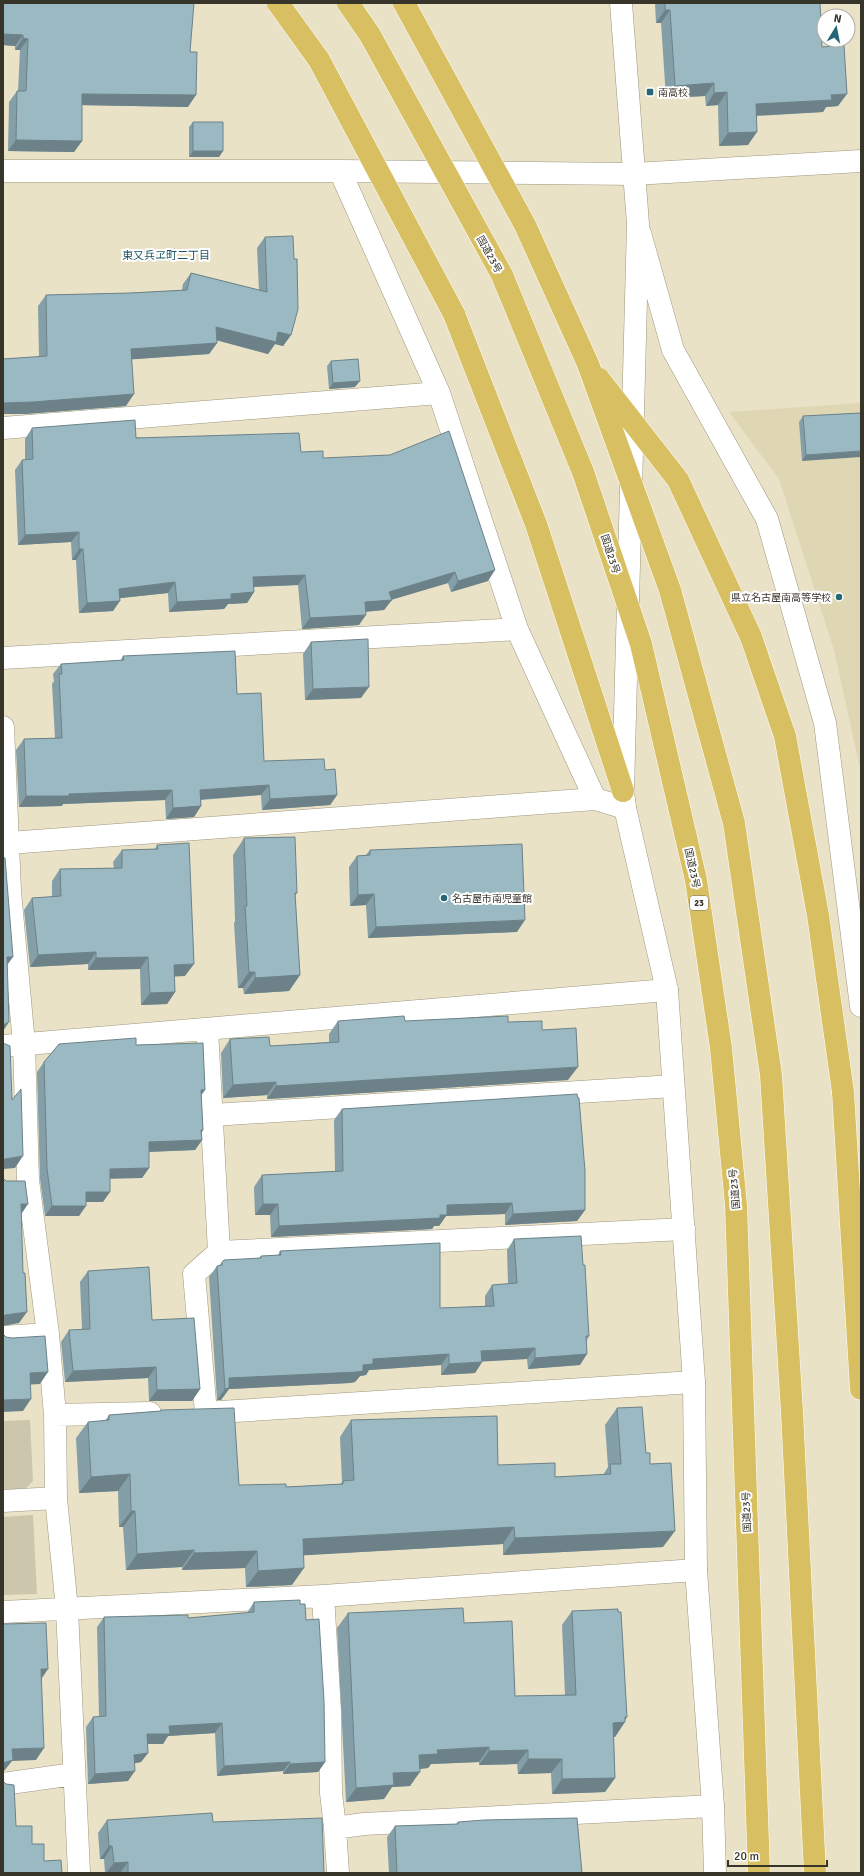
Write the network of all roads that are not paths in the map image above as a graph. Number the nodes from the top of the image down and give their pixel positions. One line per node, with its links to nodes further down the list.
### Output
1 (278, 3): 17 (highway, bridge)
2 (348, 3): 47 (highway, 国道23号 / 23, bridge)
3 (404, 3): 10 (highway, bridge)
4 (621, 3): 8 (street)
5 (861, 161): 8 (street)
6 (3, 171): 7 (street)
7 (340, 171): 8 (street); 11 (street)
8 (634, 174): 9 (street)
9 (638, 224): 17 (street); 21 (street)
10 (588, 364): 31 (highway, bridge); 48 (highway, bridge)
11 (439, 393): 12 (street); 13 (street)
12 (3, 428)
13 (517, 629): 14 (street); 16 (street)
14 (3, 658)
15 (3, 734): 18 (street)
16 (595, 799): 17 (street); 18 (street)
17 (624, 799): 20 (street)
18 (9, 843): 19 (street)
19 (7, 891): 23 (street)
20 (667, 990): 22 (street); 24 (street)
21 (861, 1006)
22 (207, 1028): 23 (street); 25 (street)
23 (13, 1045): 28 (street)
24 (673, 1086): 25 (street); 26 (street)
25 (213, 1115): 27 (street)
26 (684, 1228): 27 (street); 30 (street)
27 (219, 1252): 32 (street)
28 (48, 1334): 29 (street); 33 (street)
29 (3, 1337)
30 (694, 1382): 32 (street); 36 (street)
31 (861, 1389)
32 (206, 1412): 33 (street)
33 (55, 1415): 34 (street)
34 (56, 1498): 35 (street); 38 (street)
35 (3, 1501)
36 (696, 1570): 37 (street); 42 (street)
37 (323, 1596): 38 (street); 43 (street)
38 (67, 1609): 39 (street); 40 (street)
39 (3, 1612)
40 (74, 1774): 41 (street); 44 (street)
41 (3, 1784)
42 (713, 1806): 43 (street); 46 (street)
43 (335, 1828): 45 (street)
44 (80, 1873)
45 (338, 1873)
46 (715, 1873)
47 (758, 1873)
48 (815, 1873)

